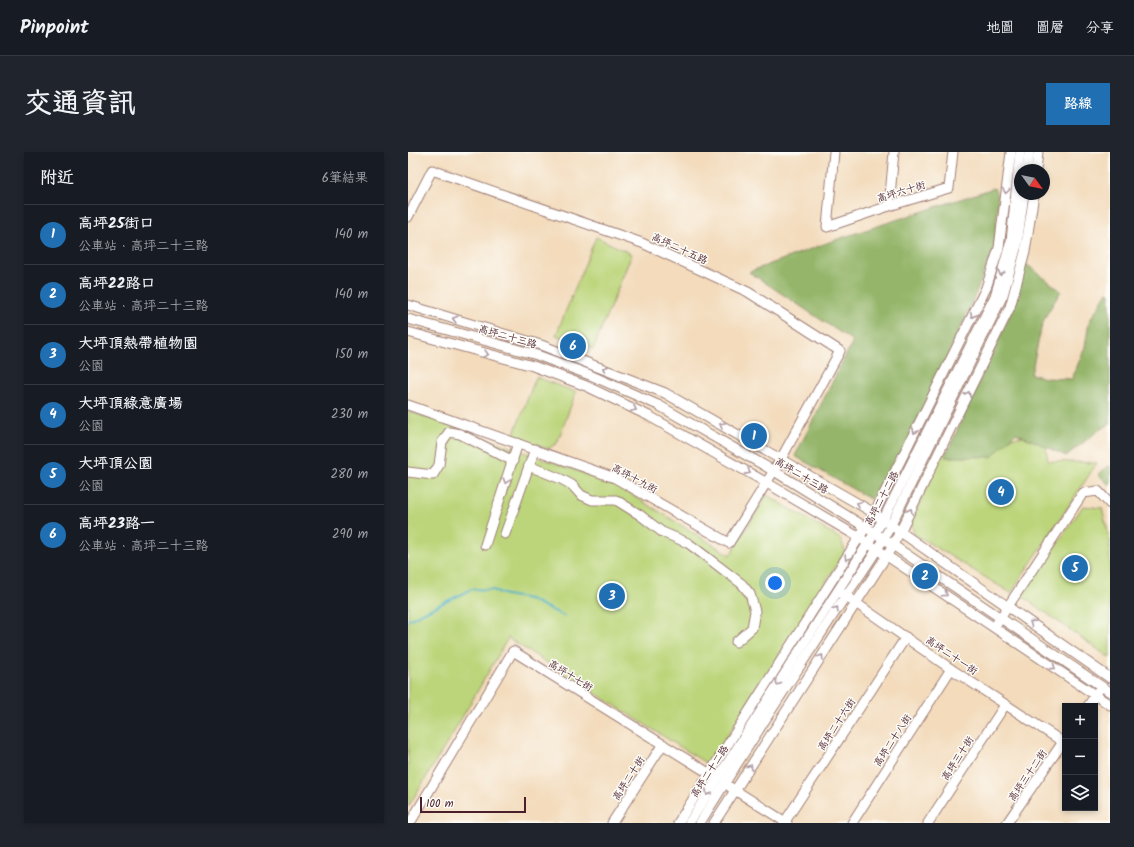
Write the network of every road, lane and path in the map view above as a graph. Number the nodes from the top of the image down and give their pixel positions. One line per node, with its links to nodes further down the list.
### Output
1 (834, 152): 12 (street, 高坪六十街)
2 (894, 152): 12 (street)
3 (952, 152): 12 (street, 高坪六十街)
4 (1011, 152): 27 (street, 高坪二十二路, one-way to 27)
5 (1020, 152): 28 (street, 高坪二十二路, one-way to 28)
6 (1029, 152): 8 (street)
7 (1038, 152): 9 (street)
8 (1028, 164)
9 (1037, 164)
10 (1023, 200): 29 (street, 高坪二十二路)
11 (1033, 200): 31 (street, one-way to 11)
12 (889, 206)
13 (408, 217): 20 (street, 高坪二十五路)
14 (408, 305): 20 (street, 高坪二十三路, one-way to 14)
15 (408, 319): 23 (street, 高坪二十三路)
16 (408, 332): 25 (street, one-way to 25)
17 (408, 405): 18 (street, 高坪十九街)
18 (518, 444): 19 (street, 高坪十九街); 21 (street)
19 (535, 450): 22 (street); 25 (street, 高坪十九街)
20 (781, 459): 23 (street, 高坪十九街); 27 (street, 高坪二十三路, one-way to 20)
21 (513, 461): 24 (street); 37 (street, one-way to 37)
22 (529, 466): 33 (street); 47 (street)
23 (774, 471): 25 (street, 高坪十九街); 30 (street, 高坪二十三路)
24 (408, 472)
25 (767, 483): 34 (street)
26 (1110, 504): 43 (street)
27 (874, 514): 28 (street, 高坪二十三路); 30 (street, 高坪二十二路)
28 (883, 520): 29 (street, 高坪二十三路); 32 (street, 高坪二十二路)
29 (891, 525): 31 (street, 高坪二十三路); 35 (street, 高坪二十二路)
30 (866, 527): 32 (street, 高坪二十三路); 34 (street, 高坪二十二路)
31 (900, 532): 38 (street); 43 (street, 高坪二十三路)
32 (875, 533): 35 (street, 高坪二十三路); 36 (street, 高坪二十二路)
33 (504, 534)
34 (860, 538): 36 (street); 41 (street, 高坪二十二路, one-way to 41)
35 (884, 539): 38 (street, 高坪二十三路); 39 (street, 高坪二十二路)
36 (868, 543): 39 (street); 41 (street, 高坪二十二路)
37 (485, 545)
38 (893, 545): 40 (street); 44 (street, 高坪二十三路)
39 (878, 549): 40 (street); 41 (street, 高坪二十二路)
40 (887, 555): 42 (street); 45 (street, one-way to 45)
41 (837, 590): 42 (street, 高坪二十一街); 59 (street, 高坪二十二路); 59 (street, 高坪二十二路)
42 (856, 602): 46 (street, 高坪二十一街); 60 (street, one-way to 42)
43 (1009, 606): 44 (street); 49 (street, 高坪二十三路, one-way to 43)
44 (1000, 618): 45 (street); 50 (street, 高坪二十三路)
45 (994, 628): 52 (street, one-way to 52)
46 (906, 637): 48 (street, 高坪二十一街); 67 (street, 高坪二十六街)
47 (736, 642)
48 (951, 669): 54 (street, 高坪二十一街); 68 (street, 高坪二十八街)
49 (1109, 677): 50 (street)
50 (1101, 686): 51 (street, 高坪二十三路); 52 (street)
51 (1110, 692)
52 (1095, 695): 53 (street); 55 (street)
53 (1090, 703)
54 (1005, 704): 56 (street, 高坪二十一街); 69 (street, 高坪三十街)
55 (1110, 705)
56 (1062, 739)
57 (1062, 743): 70 (street, 高坪三十二街)
58 (663, 744): 59 (street, 高坪十七街); 61 (street, 高坪十七街); 62 (street, 高坪二十街)
59 (717, 778): 60 (street, 高坪十七街); 63 (street, 高坪二十二路); 64 (street, 高坪二十二路, one-way to 64); 65 (street, 高坪二十二路)
60 (735, 790): 66 (street); 67 (street, 高坪十七街)
61 (410, 823)
62 (612, 823)
63 (678, 823)
64 (689, 823)
65 (700, 823)
66 (714, 823)
67 (785, 823)
68 (852, 823)
69 (928, 823)
70 (1007, 823)

